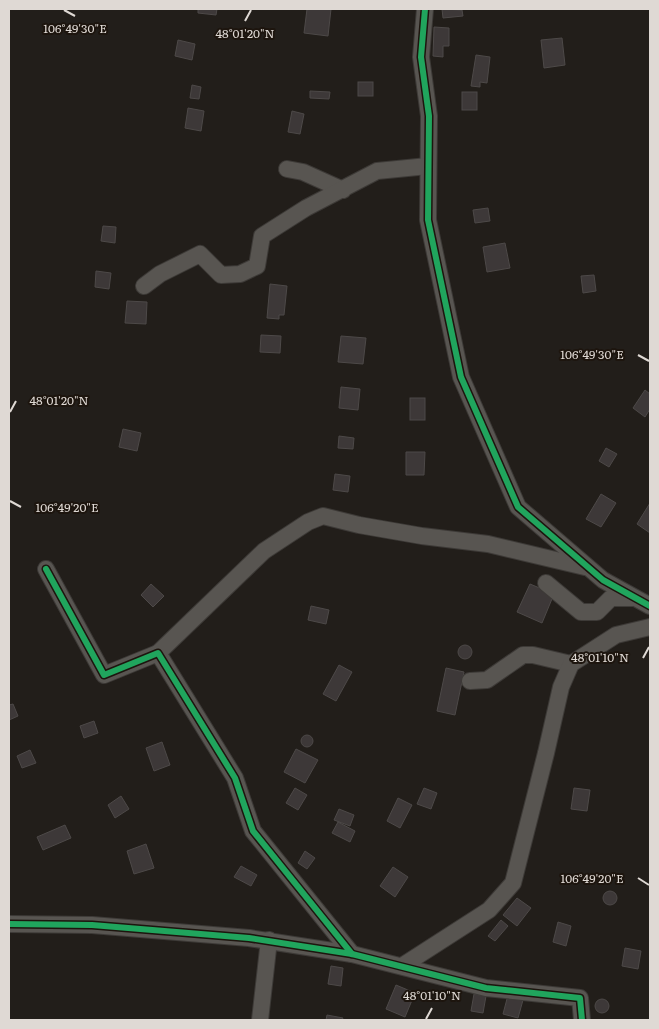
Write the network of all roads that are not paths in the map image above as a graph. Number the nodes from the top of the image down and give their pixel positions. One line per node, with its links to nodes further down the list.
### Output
1 (425, 9): 2 (street)
2 (428, 166): 4 (street); 6 (street)
3 (287, 169): 4 (street)
4 (343, 190): 5 (street)
5 (144, 286)
6 (588, 568): 9 (street); 12 (street)
7 (46, 569): 12 (street)
8 (546, 583): 9 (street)
9 (636, 598): 10 (street)
10 (650, 606)
11 (650, 627): 13 (street)
12 (158, 653): 17 (street)
13 (571, 664): 14 (street); 18 (street)
14 (470, 681)
15 (9, 924): 16 (street)
16 (269, 940): 17 (street); 19 (street)
17 (352, 954): 18 (street)
18 (402, 966): 20 (street)
19 (260, 1020)
20 (582, 1020)

